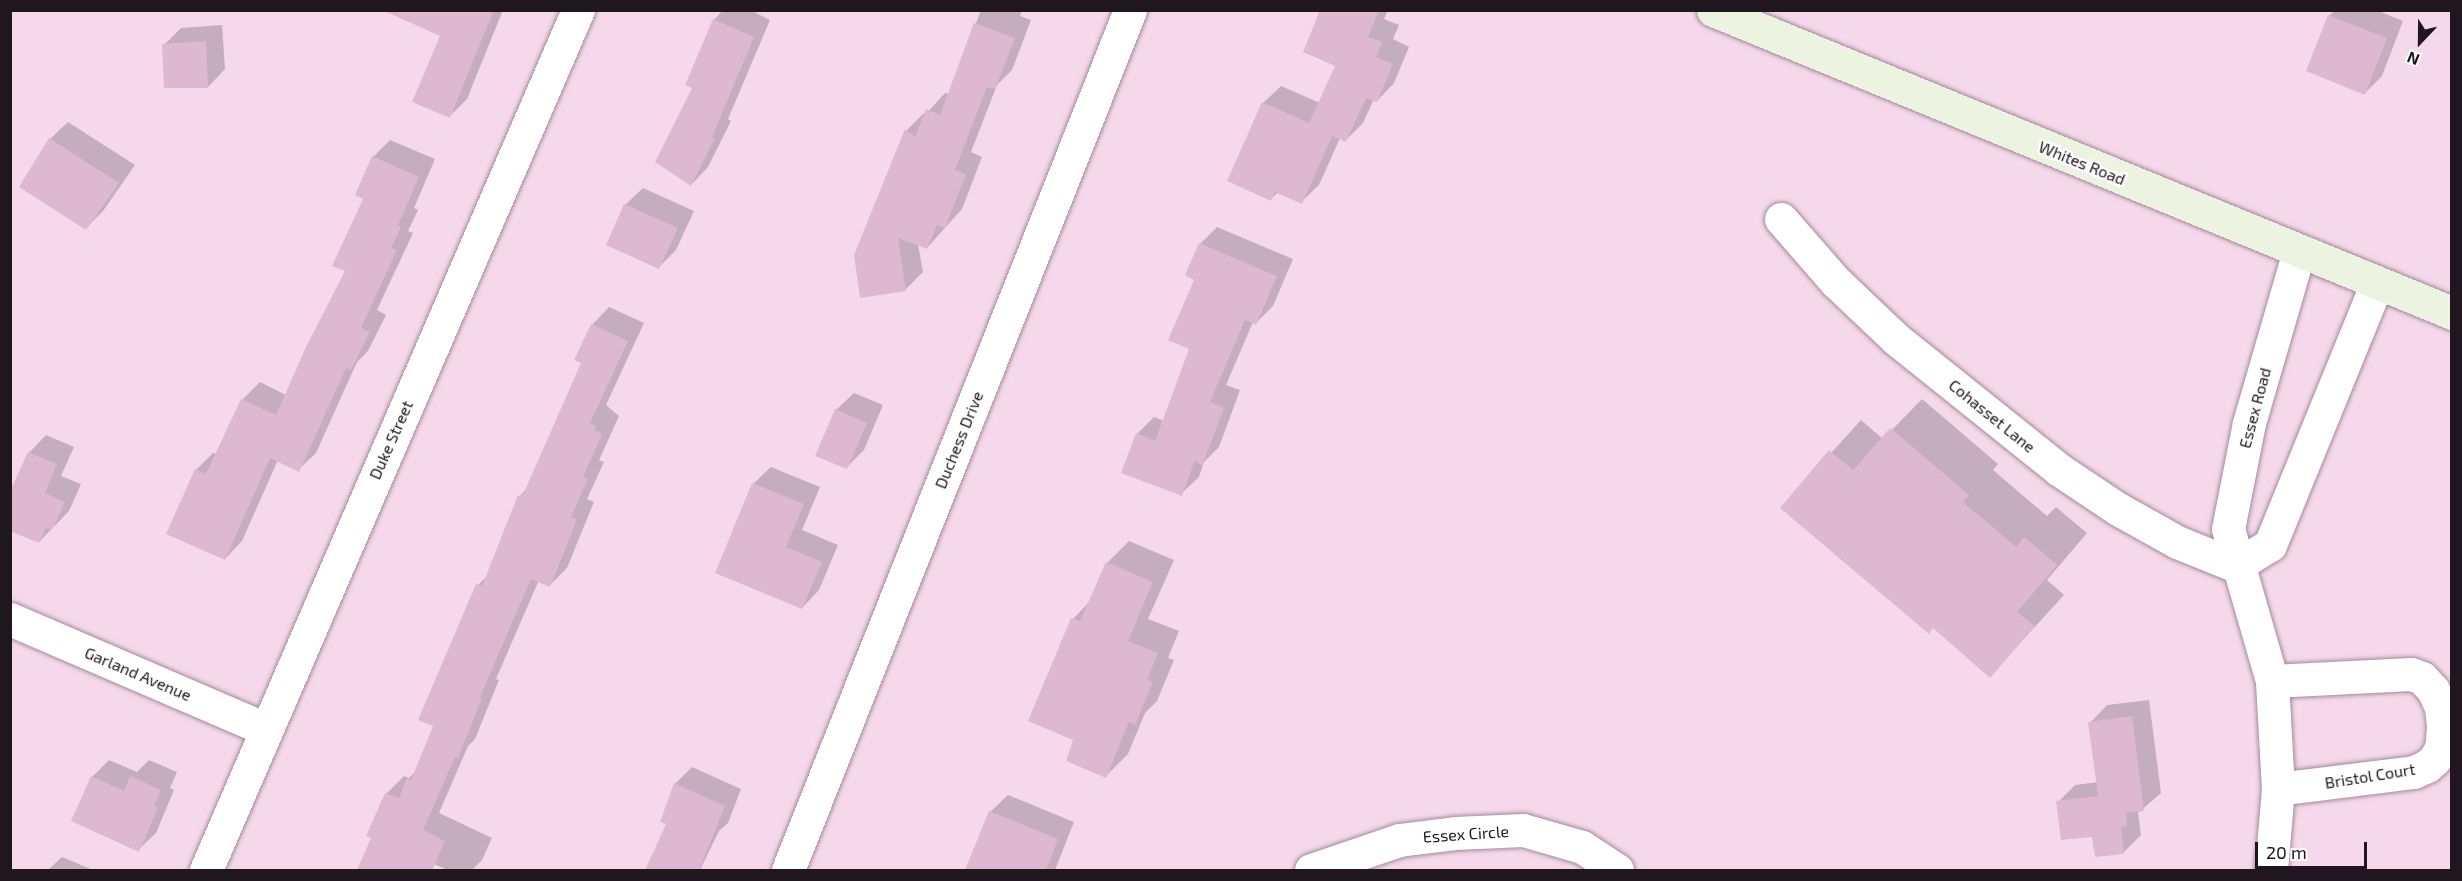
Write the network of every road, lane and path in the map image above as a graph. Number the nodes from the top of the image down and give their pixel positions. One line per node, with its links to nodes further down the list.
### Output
1 (578, 10): 11 (street, Duke Street)
2 (1130, 10): 14 (street, Duchess Drive)
3 (1713, 10): 5 (street, Whites Road)
4 (1781, 219): 8 (street, Cohasset Lane)
5 (2300, 252): 6 (street, Whites Road); 8 (street, Essex Road)
6 (2377, 283): 7 (street, Whites Road); 8 (street)
7 (2451, 313)
8 (2236, 566): 10 (street, Essex Road)
9 (10, 619): 11 (street, Garland Avenue)
10 (2271, 681): 12 (street, Essex Road); 12 (street, Bristol Court)
11 (265, 729): 13 (street, Duke Street)
12 (2278, 789): 17 (street, Essex Road)
13 (206, 870)
14 (788, 870)
15 (1311, 870): 16 (street, Essex Circle)
16 (1617, 870)
17 (2271, 870)

